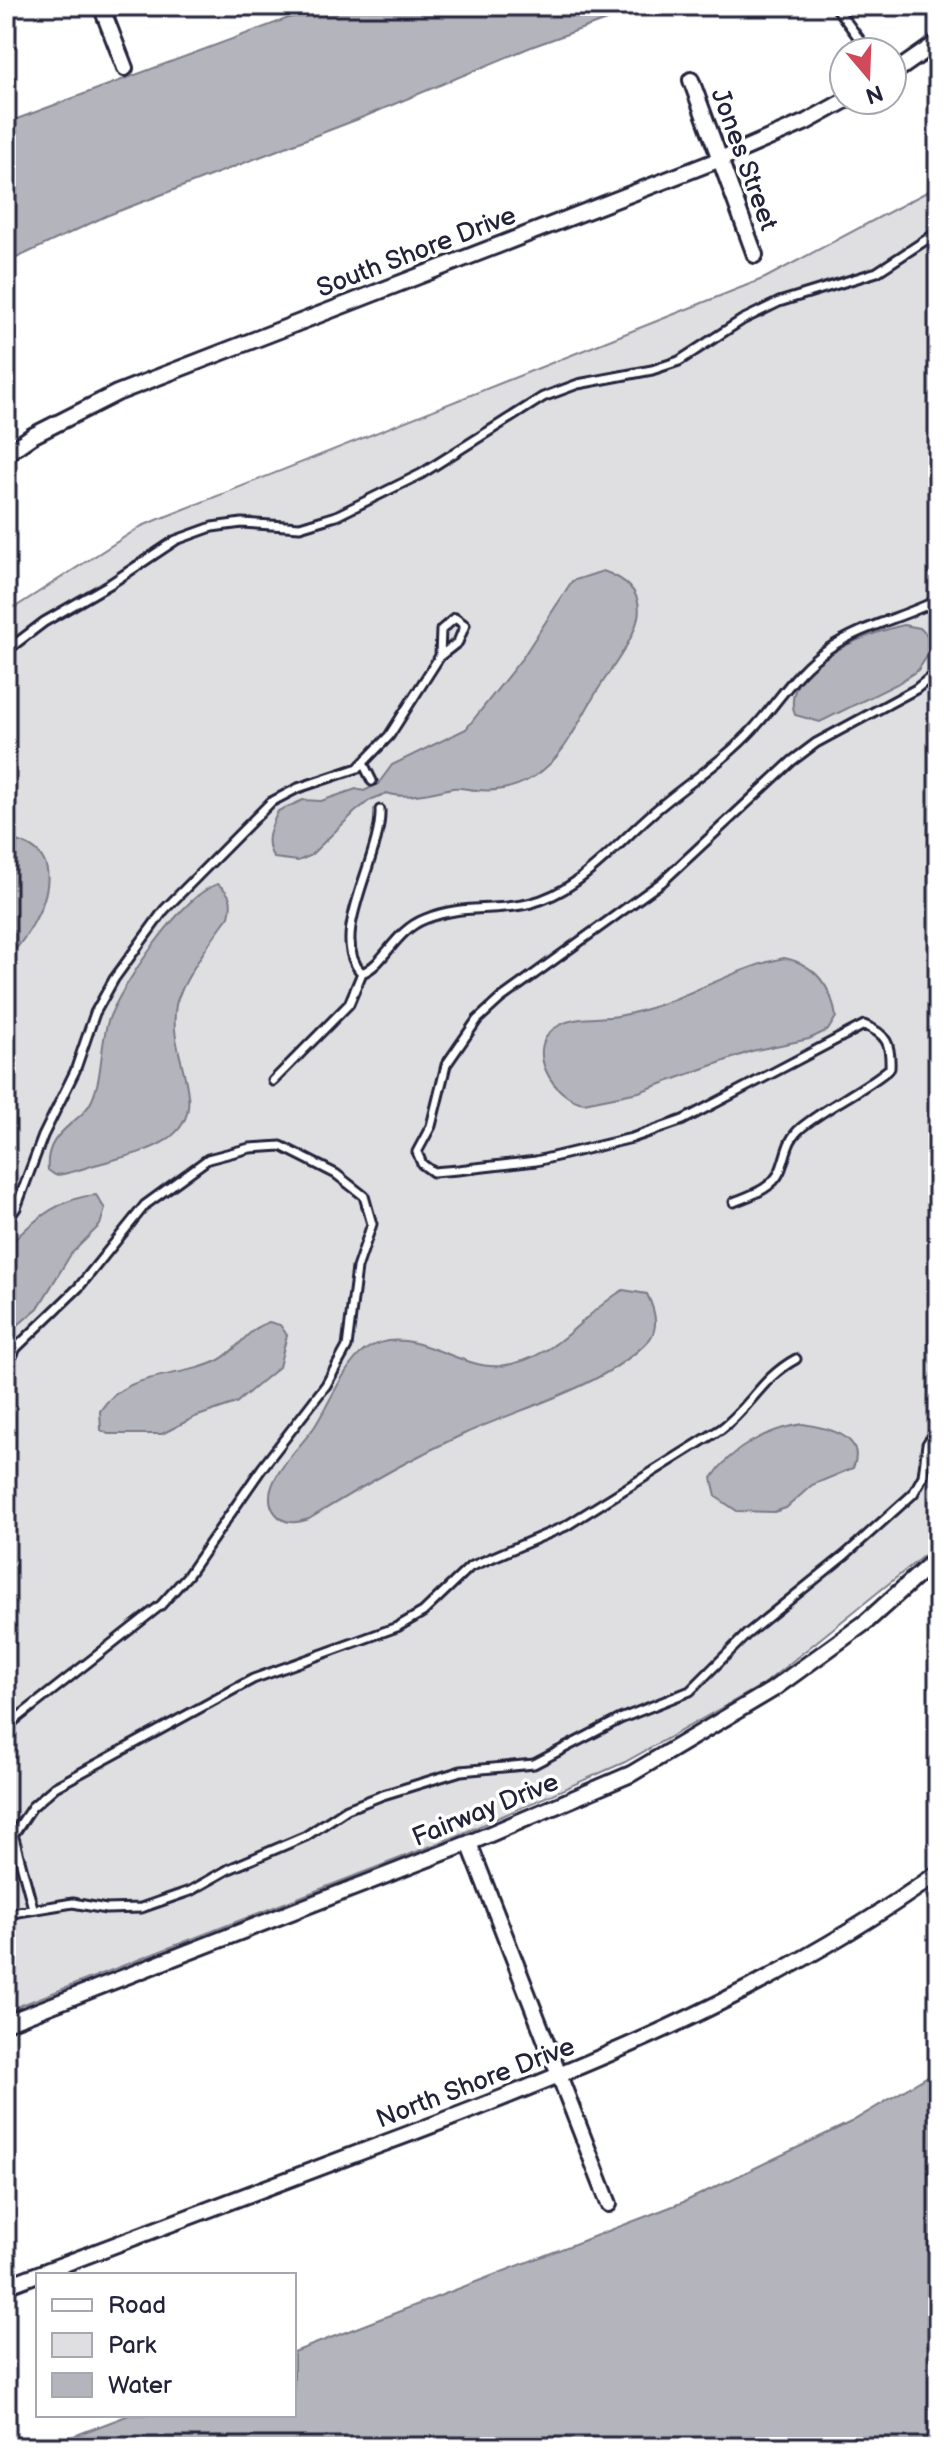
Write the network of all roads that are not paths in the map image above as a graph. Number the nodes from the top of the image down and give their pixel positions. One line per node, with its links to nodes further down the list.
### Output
1 (101, 6): 6 (street)
2 (835, 6): 3 (lane)
3 (857, 36)
4 (938, 42): 5 (street)
5 (908, 63)
6 (125, 68)
7 (691, 80): 9 (street, Jones Street)
8 (828, 110): 9 (street, South Shore Drive)
9 (718, 160): 11 (street, Jones Street); 12 (street, South Shore Drive)
10 (938, 232): 14 (lane)
11 (755, 255)
12 (6, 454)
13 (938, 600): 20 (lane)
14 (6, 651)
15 (440, 656): 15 (lane); 17 (lane)
16 (938, 671): 22 (lane)
17 (363, 763): 18 (lane); 23 (lane)
18 (372, 781)
19 (380, 810): 20 (lane)
20 (362, 973): 21 (lane)
21 (273, 1081)
22 (734, 1202)
23 (6, 1222)
24 (796, 1359): 29 (lane)
25 (6, 1368): 28 (lane)
26 (938, 1427): 33 (lane)
27 (938, 1557): 30 (street, Fairway Drive)
28 (6, 1727)
29 (13, 1834): 31 (lane); 33 (lane)
30 (469, 1843): 35 (street, Fairway Drive); 36 (street)
31 (6, 1846)
32 (938, 1873): 36 (street, North Shore Drive)
33 (33, 1908): 34 (lane)
34 (6, 1914)
35 (6, 2023)
36 (559, 2078): 37 (street); 38 (street, North Shore Drive)
37 (609, 2204)
38 (41, 2273)
39 (36, 2275): 40 (street, North Shore Drive)
40 (6, 2286)

